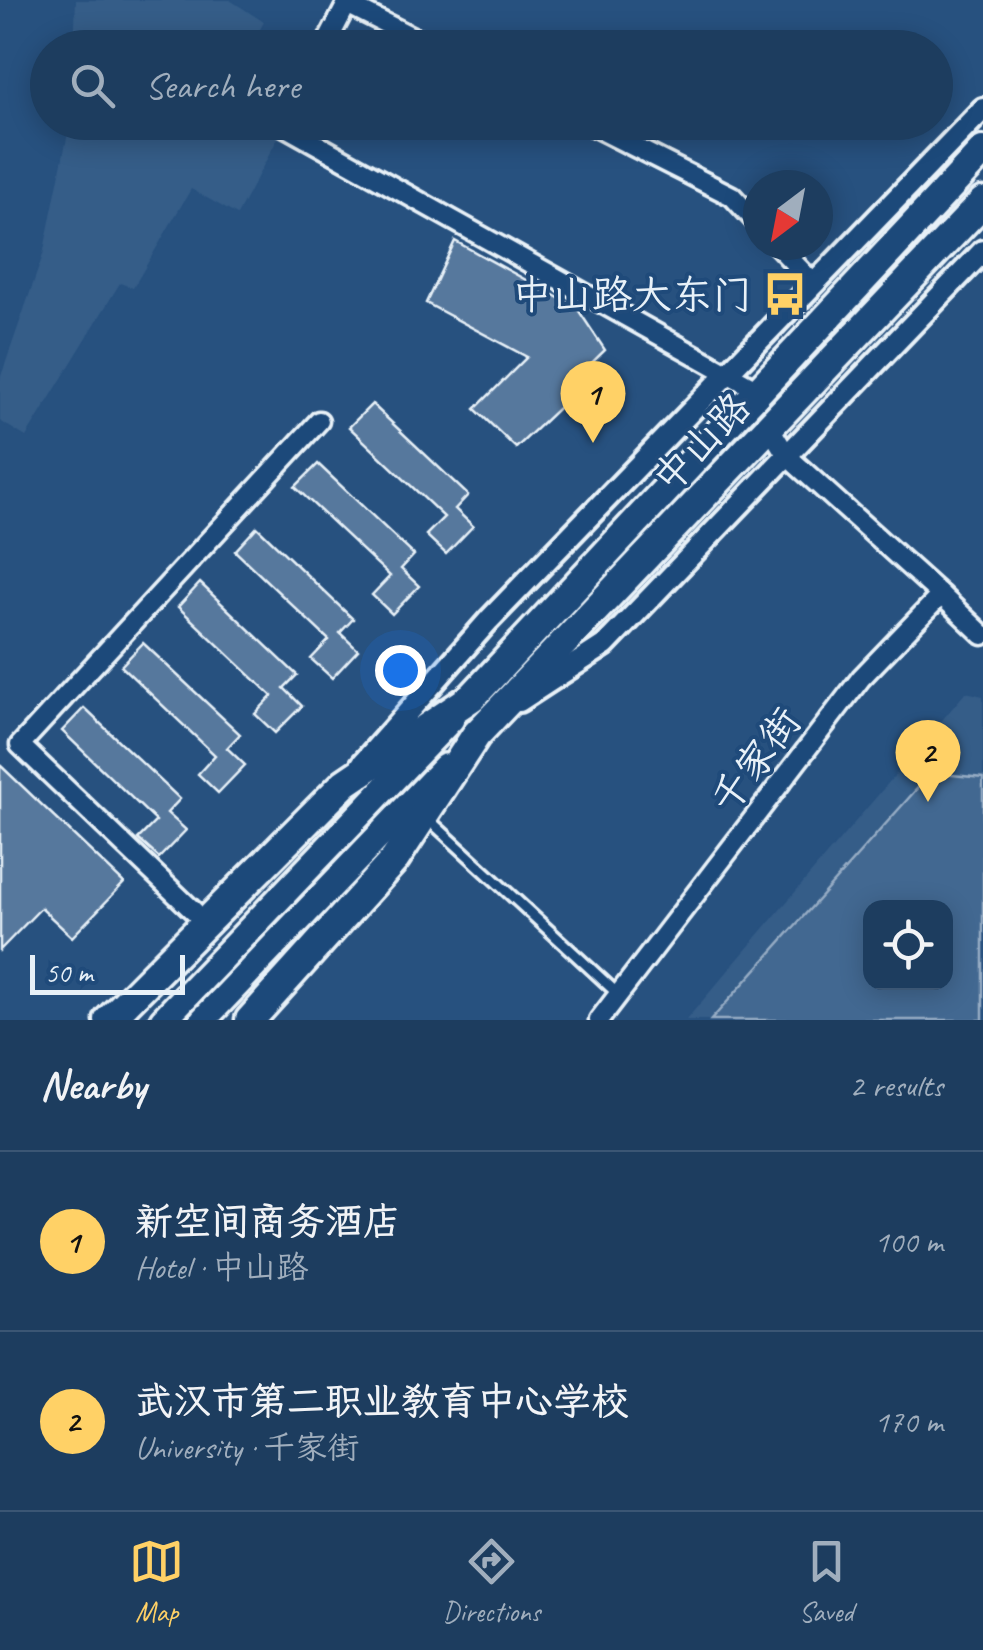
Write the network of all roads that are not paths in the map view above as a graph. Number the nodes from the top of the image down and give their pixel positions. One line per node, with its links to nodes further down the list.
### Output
1 (348, 2): 2 (street); 3 (street)
2 (333, 30)
3 (400, 30)
4 (983, 109): 7 (street)
5 (309, 140): 15 (street)
6 (621, 140): 11 (street)
7 (953, 140)
8 (953, 140): 14 (street)
9 (977, 156): 16 (highway, 中山路)
10 (983, 202): 18 (highway, 中山路)
11 (743, 208)
12 (983, 251): 19 (street)
13 (792, 260): 14 (street)
14 (813, 283): 15 (street)
15 (727, 372): 16 (street); 24 (street)
16 (756, 389): 22 (highway, 中山路)
17 (319, 421): 26 (street)
18 (770, 428): 19 (street); 23 (highway, 中山路)
19 (787, 456): 20 (street); 23 (street)
20 (941, 595): 21 (street); 27 (street, 千家街)
21 (983, 635)
22 (472, 698): 24 (highway, 中山路); 29 (main road, 中山路)
23 (484, 727): 25 (highway, 中山路); 30 (main road, 中山路)
24 (345, 783): 26 (highway, 中山路)
25 (424, 815): 27 (lane); 31 (highway, 中山路)
26 (206, 923): 28 (highway, 中山路)
27 (618, 995): 32 (street, 千家街)
28 (109, 1020)
29 (163, 1020)
30 (203, 1020)
31 (250, 1020)
32 (599, 1020)

